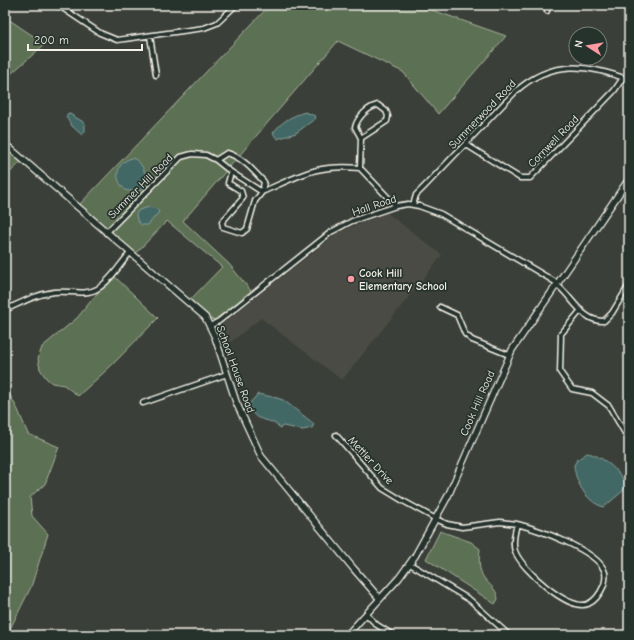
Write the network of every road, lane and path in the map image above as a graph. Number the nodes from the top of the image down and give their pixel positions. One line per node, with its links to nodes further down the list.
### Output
1 (58, 5): 5 (street)
2 (236, 5): 5 (street)
3 (548, 5): 4 (street)
4 (547, 11)
5 (150, 36): 6 (street)
6 (156, 75)
7 (623, 78): 8 (street, Summerwood Road); 11 (street, Summerwood Road); 11 (street, Cornwell Road)
8 (629, 80)
9 (362, 138): 9 (street); 13 (street)
10 (5, 144): 19 (street, School House Road)
11 (465, 144): 17 (street, Summerwood Road)
12 (216, 160): 14 (street, Summer Hill Road); 16 (street); 19 (street, Summer Hill Road)
13 (360, 168): 16 (street); 18 (street)
14 (231, 172): 16 (street, Summer Hill Road); 16 (street)
15 (629, 179): 21 (street, Cook Hill Road)
16 (262, 192)
17 (413, 205): 18 (street, Hall Road); 21 (street, Hall Road)
18 (396, 206): 26 (street, Hall Road)
19 (106, 233): 20 (street, School House Road)
20 (130, 253): 24 (street); 26 (street, School House Road)
21 (557, 284): 25 (street, Hall Road); 27 (street, Cook Hill Road)
22 (629, 285): 25 (street, Hall Road)
23 (440, 307): 27 (street)
24 (5, 310)
25 (581, 310): 31 (street)
26 (210, 326): 28 (street, School House Road)
27 (509, 355): 32 (street, Cook Hill Road)
28 (227, 374): 29 (street); 35 (street, School House Road)
29 (143, 403)
30 (336, 435): 32 (street, Mettler Drive)
31 (629, 440)
32 (436, 519): 33 (street, Mettler Drive); 34 (street, Cook Hill Road)
33 (516, 524): 33 (street, Mettler Drive)
34 (410, 564): 35 (street, Cook Hill Road); 39 (street)
35 (380, 599): 36 (street, Cook Hill Road)
36 (366, 614): 37 (street, Cook Hill Road); 38 (street)
37 (347, 635)
38 (393, 635)
39 (509, 635)

